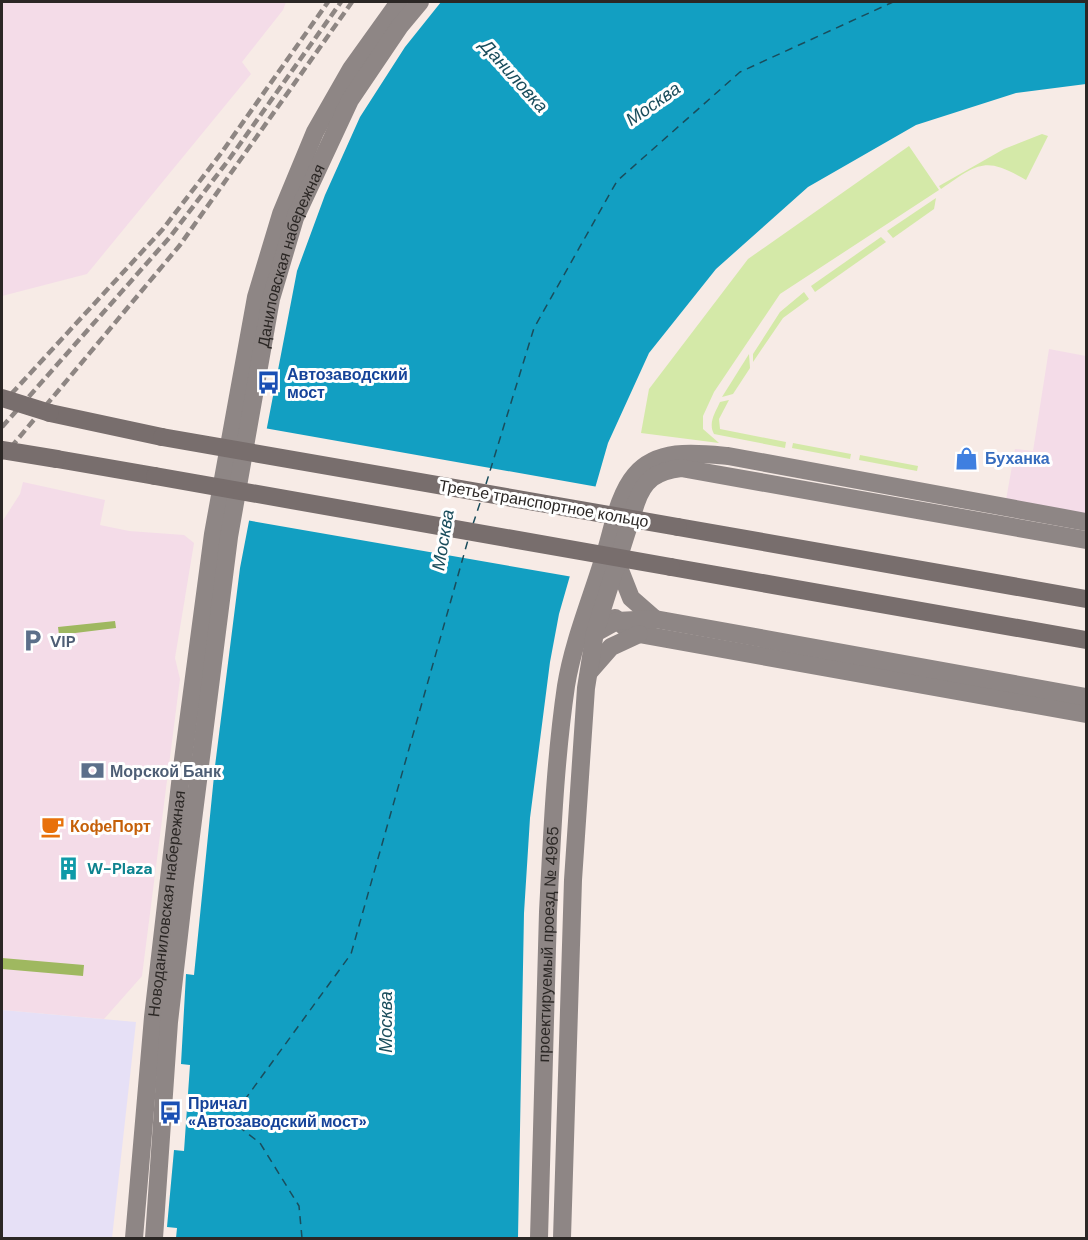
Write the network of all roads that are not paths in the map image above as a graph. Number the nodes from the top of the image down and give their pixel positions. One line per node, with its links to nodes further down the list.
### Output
1 (399, 2): 10 (main road, Даниловская набережная)
2 (420, 2): 10 (main road, Даниловская набережная)
3 (2, 398): 5 (main road, bridge)
4 (2, 405): 5 (main road, Третье транспортное кольцо, bridge)
5 (50, 413): 14 (main road, Третье транспортное кольцо, bridge)
6 (2, 450): 8 (main road, bridge)
7 (2, 455): 8 (main road, bridge)
8 (57, 459): 20 (main road, bridge)
9 (1086, 522): 13 (main road, проектируемый проезд № 4965)
10 (221, 536): 25 (main road, Новоданиловская набережная); 26 (main road, Новоданиловская набережная)
11 (1086, 540): 12 (main road, проектируемый проезд № 4965)
12 (618, 565): 15 (main road, проектируемый проезд № 4965); 16 (main road)
13 (597, 579): 15 (main road); 21 (main road, проектируемый проезд № 4965)
14 (1086, 599)
15 (605, 604): 17 (main road); 18 (main road, проектируемый проезд № 4965)
16 (655, 619): 17 (main road); 23 (main road)
17 (618, 621): 18 (main road); 19 (main road)
18 (596, 632): 21 (main road); 22 (main road, проектируемый проезд № 4965)
19 (639, 634): 22 (main road); 24 (main road)
20 (1086, 640)
21 (573, 651): 27 (main road, проектируемый проезд № 4965)
22 (588, 675): 28 (main road, проектируемый проезд № 4965)
23 (1086, 697)
24 (1086, 714)
25 (134, 1239)
26 (154, 1239)
27 (539, 1239)
28 (562, 1239)

